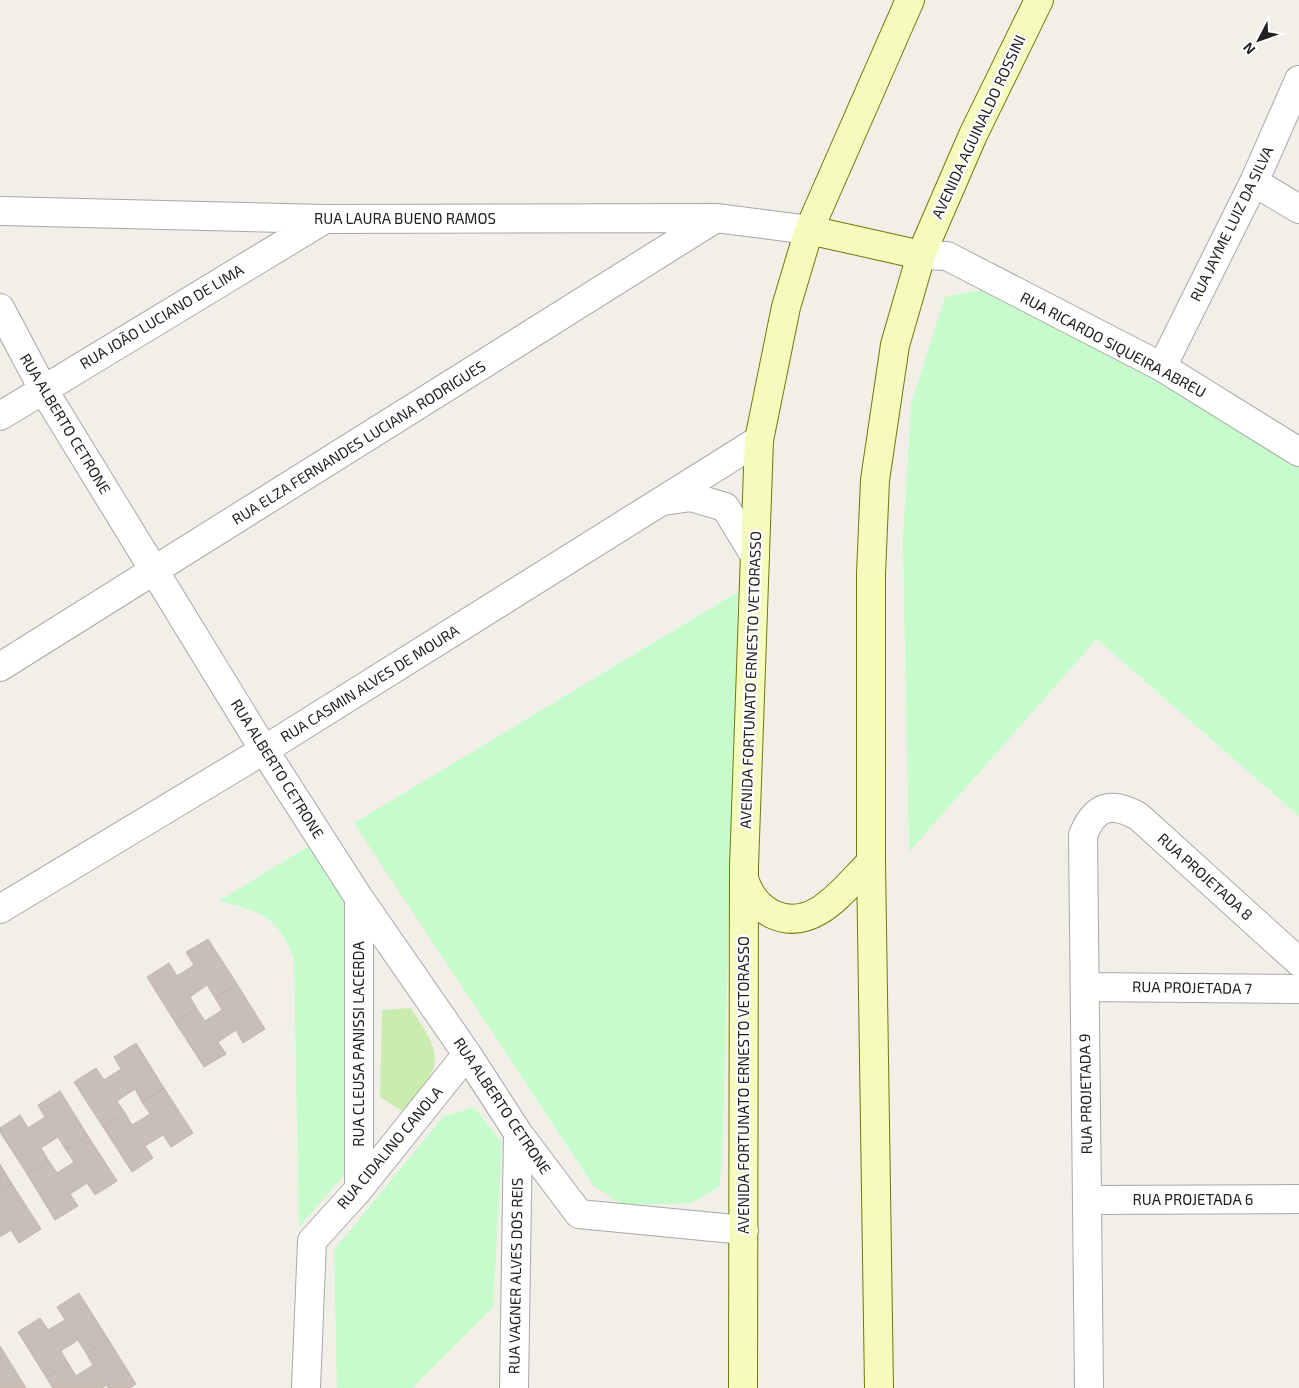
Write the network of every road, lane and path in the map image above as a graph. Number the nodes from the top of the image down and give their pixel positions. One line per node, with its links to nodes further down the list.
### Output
1 (910, 0): 9 (street, AVENIDA FORTUNATO ERNESTO VETORASSO)
2 (1039, 0): 10 (street, AVENIDA AGUINALDO ROSSINI)
3 (1299, 80): 4 (street, RUA JAYME LUIZ DA SILVA)
4 (1254, 182): 5 (street); 12 (street, RUA JAYME LUIZ DA SILVA)
5 (1299, 209)
6 (0, 211): 8 (street, RUA LAURA BUENO RAMOS)
7 (716, 218): 8 (street, RUA LAURA BUENO RAMOS); 9 (street, RUA LAURA BUENO RAMOS); 19 (street, RUA ELZA FERNANDES LUCIANA RODRIGUES)
8 (325, 219): 13 (street, RUA JOÃO LUCIANO DE LIMA)
9 (809, 230): 10 (street); 15 (street, AVENIDA FORTUNATO ERNESTO VETORASSO)
10 (921, 255): 12 (street, RUA RICARDO SIQUEIRA ABREU); 23 (street)
11 (0, 308): 13 (street, RUA ALBERTO CETRONE)
12 (1162, 367): 16 (street, RUA RICARDO SIQUEIRA ABREU)
13 (43, 389): 14 (street, RUA JOÃO LUCIANO DE LIMA); 19 (street, RUA ALBERTO CETRONE)
14 (0, 416)
15 (759, 440): 17 (street, RUA CASMIN ALVES DE MOURA); 18 (street, AVENIDA FORTUNATO ERNESTO VETORASSO)
16 (1299, 452)
17 (660, 502): 18 (street, RUA CASMIN ALVES DE MOURA); 21 (street, RUA CASMIN ALVES DE MOURA)
18 (755, 556): 24 (street, AVENIDA FORTUNATO ERNESTO VETORASSO)
19 (153, 572): 20 (street, RUA ELZA FERNANDES LUCIANA RODRIGUES); 21 (street, RUA ALBERTO CETRONE)
20 (0, 667)
21 (264, 750): 25 (street, RUA ALBERTO CETRONE); 26 (street, RUA CASMIN ALVES DE MOURA)
22 (1104, 808): 27 (street, RUA PROJETADA 8); 28 (street, RUA PROJETADA 9)
23 (871, 862): 24 (street); 39 (street)
24 (744, 876): 35 (street, AVENIDA FORTUNATO ERNESTO VETORASSO)
25 (359, 898): 30 (street, RUA ALBERTO CETRONE); 32 (street, RUA CLEUSA PANISSI LACERDA)
26 (0, 909)
27 (1299, 962)
28 (1084, 987): 29 (street, RUA PROJETADA 7); 33 (street, RUA PROJETADA 9)
29 (1299, 989)
30 (467, 1054): 31 (street, RUA ALBERTO CETRONE); 32 (street, RUA CIDALINO CANOLA)
31 (518, 1133): 35 (street, RUA ALBERTO CETRONE); 37 (street, RUA VAGNER ALVES DOS REIS)
32 (359, 1189): 36 (street, RUA CIDALINO CANOLA)
33 (1087, 1200): 34 (street, RUA PROJETADA 6); 40 (street, RUA PROJETADA 9)
34 (1299, 1200)
35 (744, 1230): 38 (street, AVENIDA FORTUNATO ERNESTO VETORASSO)
36 (306, 1388)
37 (514, 1388)
38 (743, 1388)
39 (879, 1388)
40 (1089, 1388)

